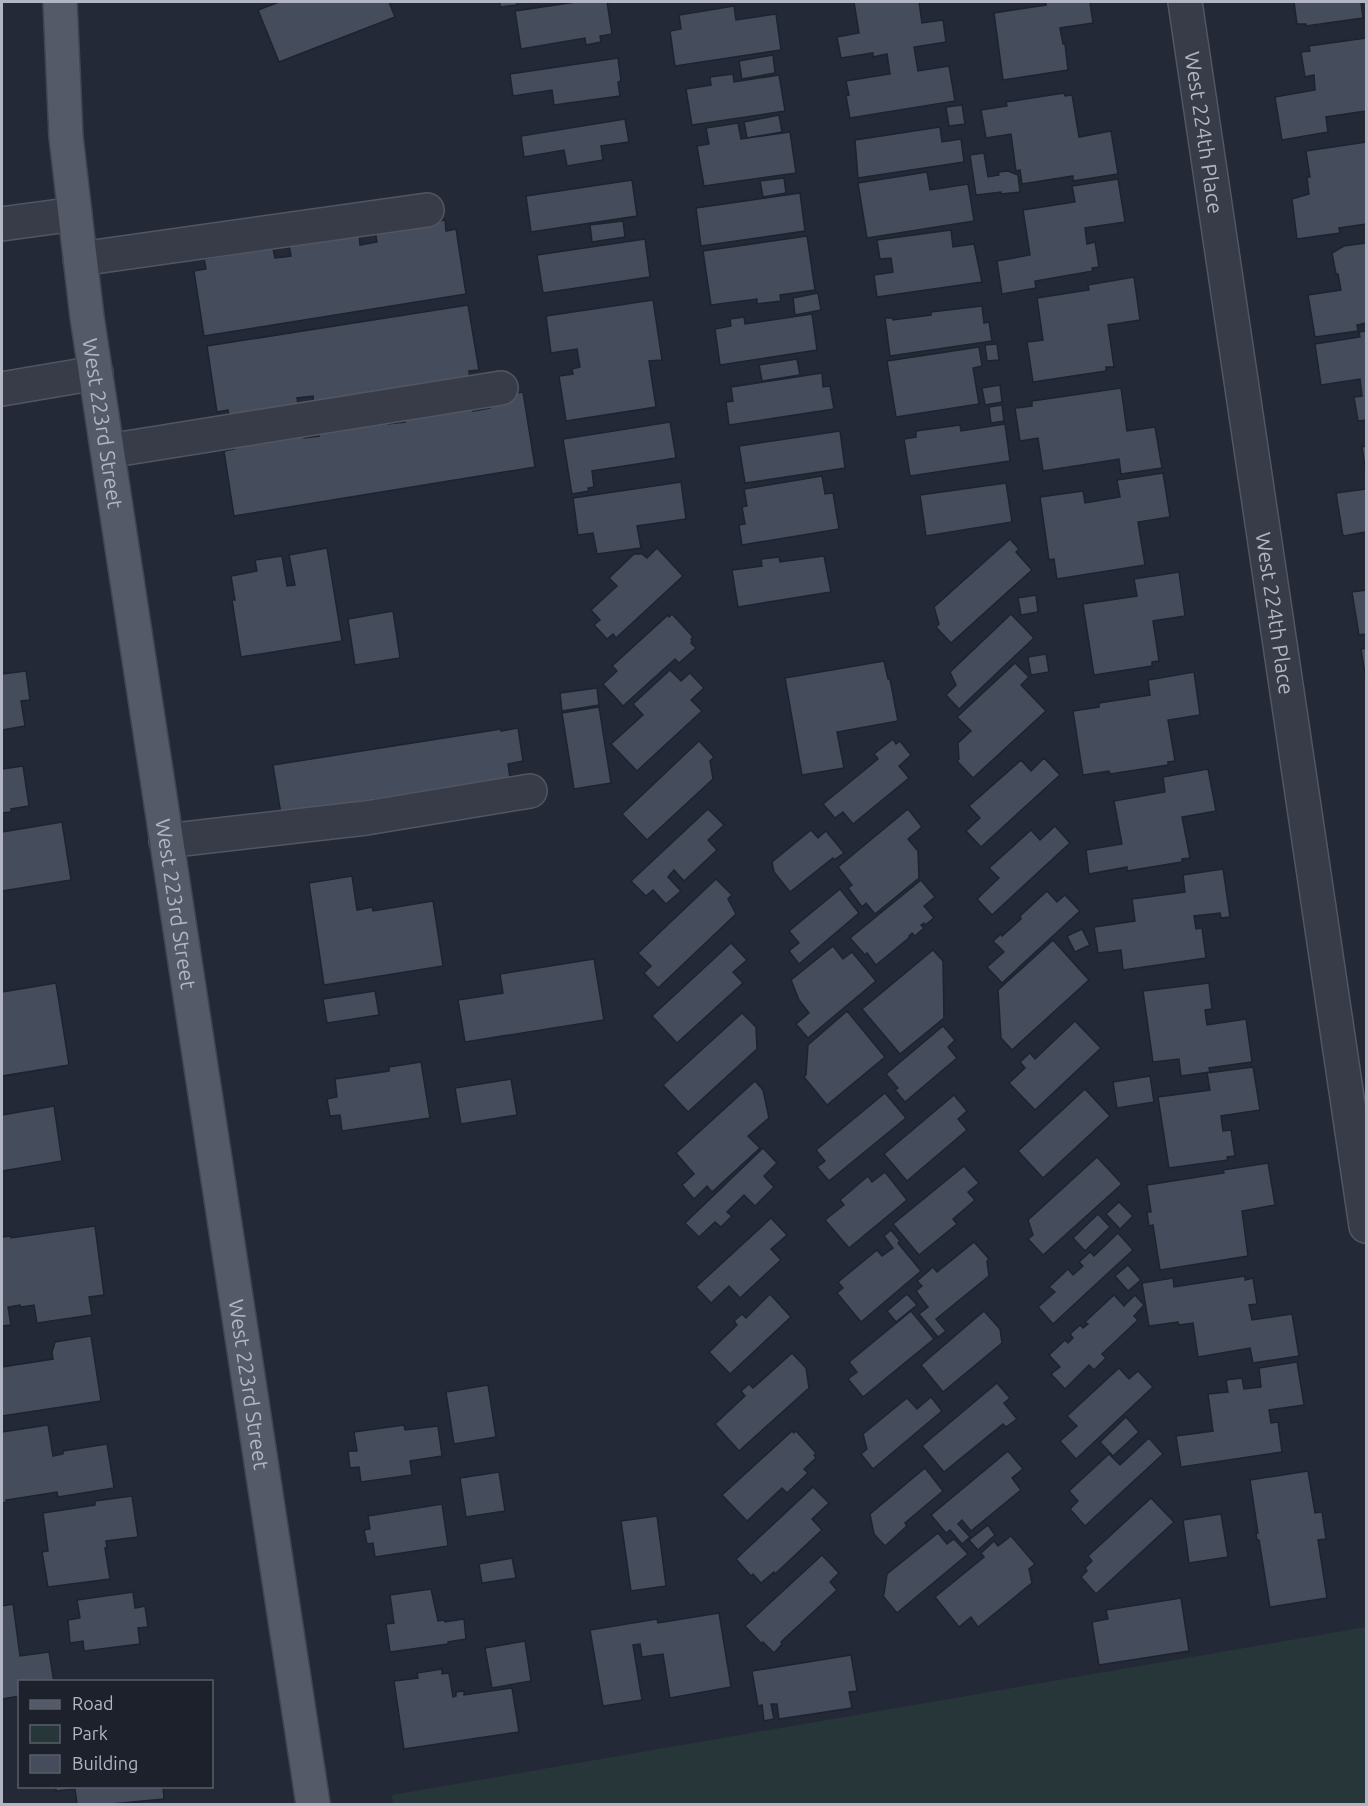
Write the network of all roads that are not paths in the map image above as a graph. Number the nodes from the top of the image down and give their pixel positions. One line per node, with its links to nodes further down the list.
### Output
1 (60, 2): 4 (main road, West 223rd Street)
2 (1185, 2): 13 (street, West 224th Place)
3 (427, 210): 6 (street)
4 (75, 214): 5 (street); 6 (main road, West 223rd Street)
5 (2, 224)
6 (80, 259): 7 (main road, West 223rd Street)
7 (96, 373): 9 (street); 10 (main road, West 223rd Street)
8 (501, 388): 10 (street)
9 (2, 389)
10 (108, 451): 12 (main road, West 223rd Street)
11 (530, 791): 12 (street)
12 (166, 841): 14 (main road, West 223rd Street)
13 (1366, 1226)
14 (313, 1804)

